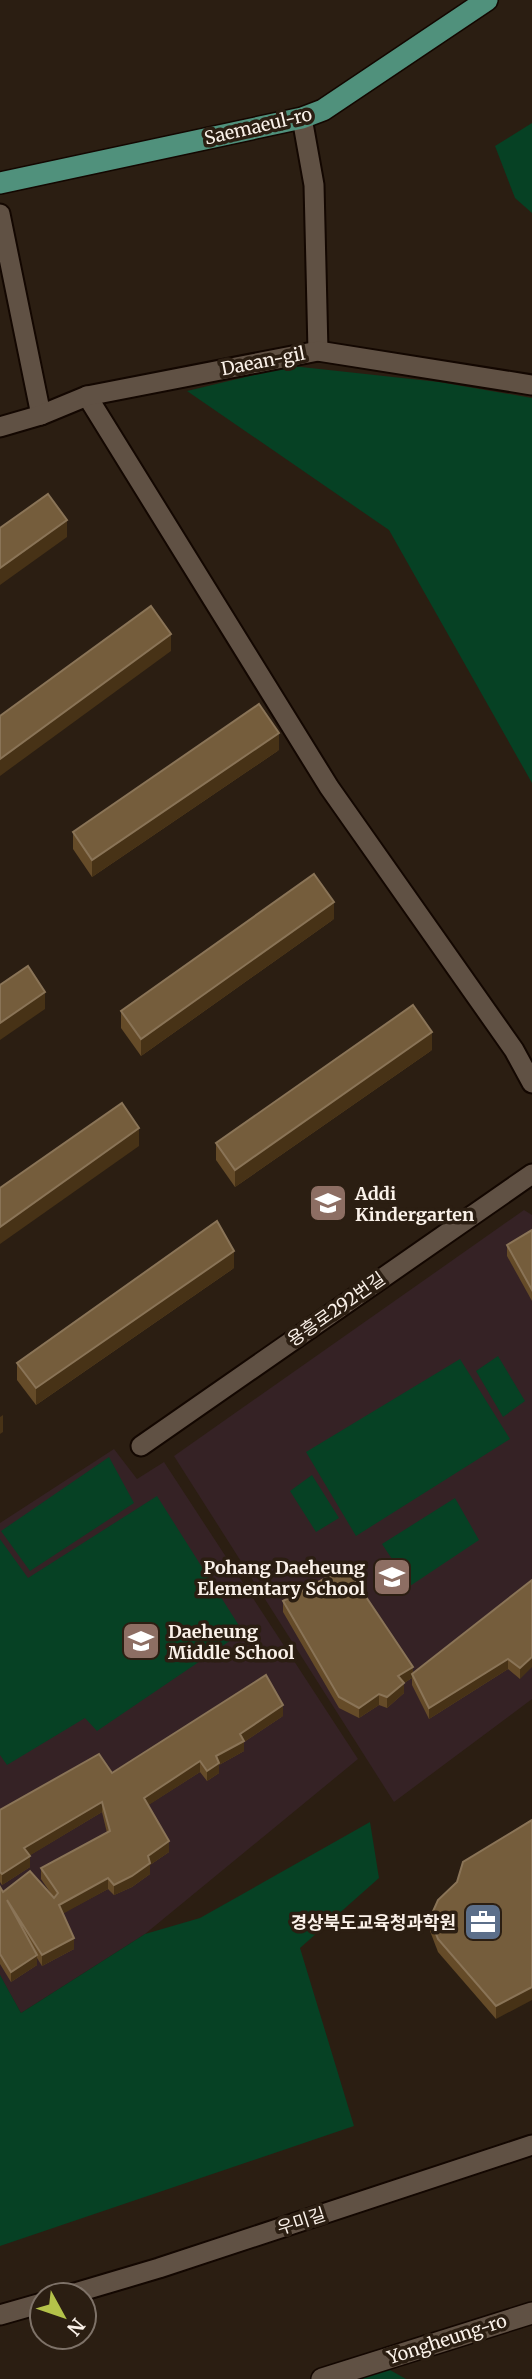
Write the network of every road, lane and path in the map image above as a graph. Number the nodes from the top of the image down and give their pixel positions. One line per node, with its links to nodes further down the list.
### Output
1 (487, 0): 2 (main road, Saemaeul-ro)
2 (302, 118): 3 (main road, Saemaeul-ro); 5 (street)
3 (0, 183)
4 (0, 214): 8 (street)
5 (318, 351): 6 (street, Daean-gil); 7 (street, Daean-gil)
6 (532, 386)
7 (87, 396): 8 (street, Daean-gil); 10 (street)
8 (41, 415): 9 (street, Daean-gil)
9 (0, 427)
10 (532, 1083)
11 (532, 1174): 12 (street, 용흥로292번길)
12 (141, 1446)
13 (532, 2145): 14 (street, 우미길)
14 (98, 2286)
15 (28, 2307): 17 (street)
16 (532, 2313): 18 (main road, Yongheung-ro)
17 (0, 2315)
18 (322, 2379)

